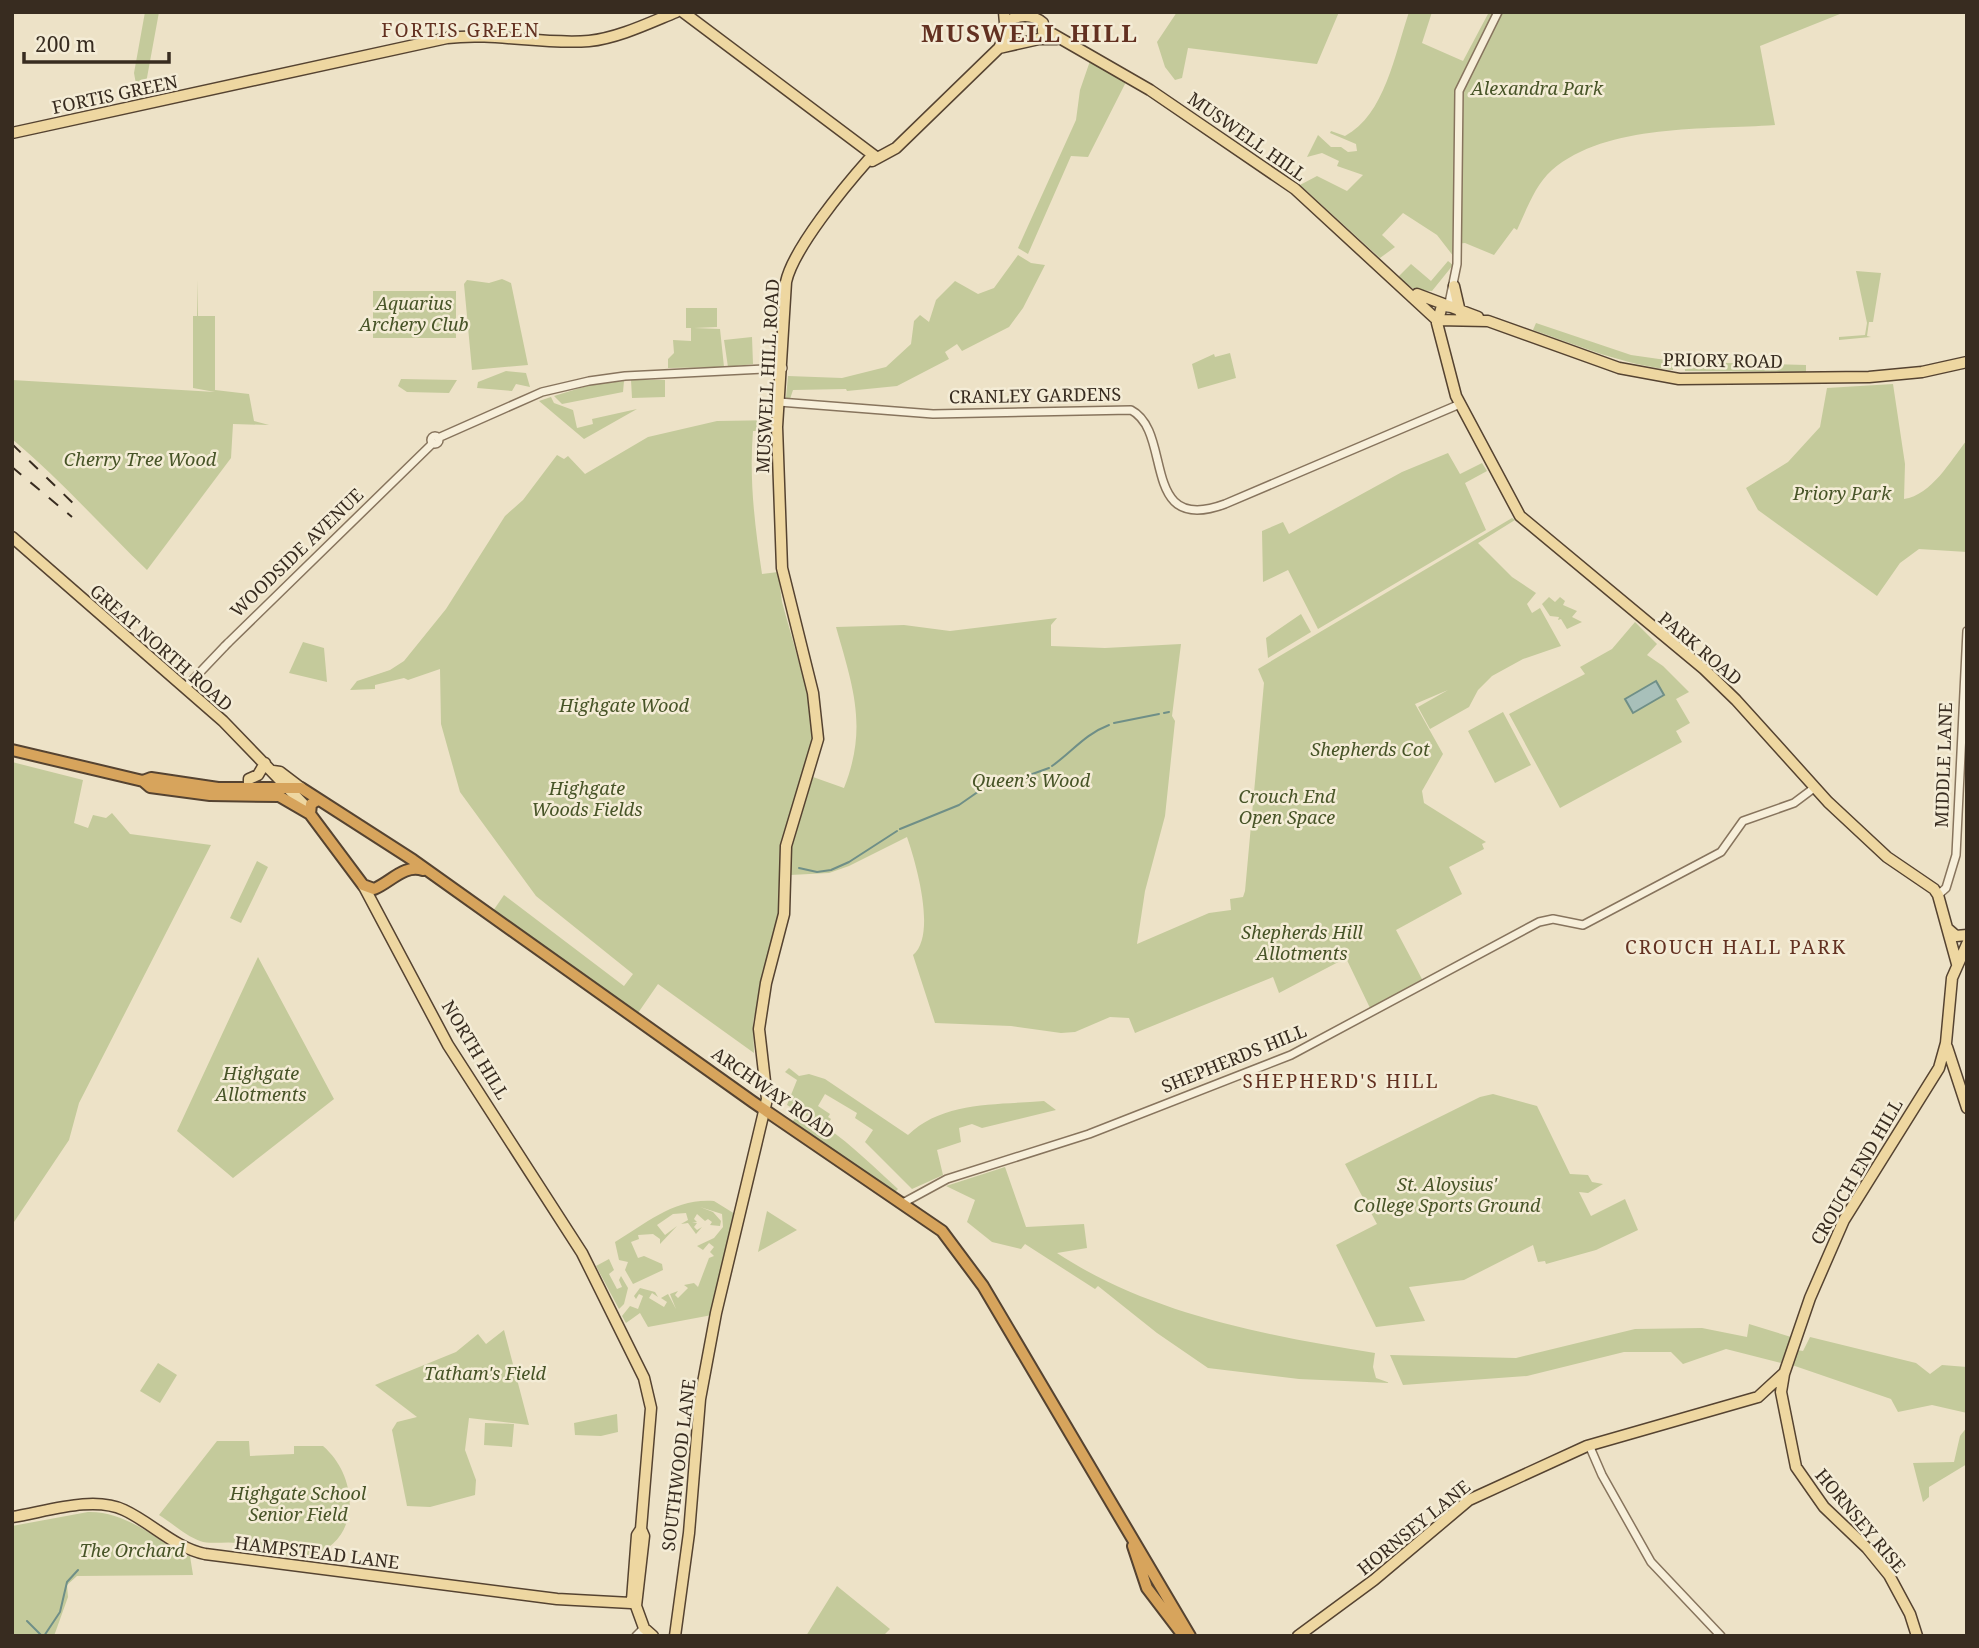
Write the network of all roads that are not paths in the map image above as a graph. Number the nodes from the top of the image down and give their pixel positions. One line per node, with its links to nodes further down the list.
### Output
1 (676, 12): 9 (main road, FORTIS GREEN)
2 (683, 12): 10 (main road)
3 (1498, 12): 11 (street)
4 (1010, 16): 5 (main road); 6 (main road)
5 (1041, 22): 7 (main road); 12 (main road, MUSWELL HILL)
6 (1006, 34): 7 (main road); 8 (main road)
7 (1019, 43): 8 (main road)
8 (999, 48): 10 (main road)
9 (12, 133)
10 (871, 157): 17 (main road, MUSWELL HILL ROAD)
11 (1455, 281): 13 (street); 14 (main road)
12 (1399, 283): 13 (main road, MUSWELL HILL); 13 (main road, MUSWELL HILL)
13 (1442, 314): 14 (main road, PRIORY ROAD); 15 (main road, PARK ROAD)
14 (1464, 316): 15 (main road); 16 (main road, PRIORY ROAD)
15 (1445, 339): 19 (main road, PARK ROAD)
16 (1967, 362)
17 (783, 368): 18 (main road, MUSWELL HILL ROAD); 22 (street, WOODSIDE AVENUE, bridge)
18 (779, 402): 19 (street, CRANLEY GARDENS); 46 (main road, MUSWELL HILL ROAD)
19 (1460, 404): 29 (main road, PARK ROAD)
20 (12, 537): 22 (main road, GREAT NORTH ROAD)
21 (1967, 631): 36 (street, MIDDLE LANE)
22 (185, 688): 24 (main road, GREAT NORTH ROAD)
23 (12, 750): 25 (highway)
24 (269, 767): 26 (main road, GREAT NORTH ROAD); 27 (main road); 28 (main road)
25 (143, 781): 27 (highway, ARCHWAY ROAD); 31 (highway)
26 (285, 786): 27 (highway, ARCHWAY ROAD); 28 (highway, ARCHWAY ROAD); 31 (main road)
27 (249, 787)
28 (301, 788): 30 (highway, ARCHWAY ROAD)
29 (1814, 788): 36 (main road, PARK ROAD); 47 (street, SHEPHERDS HILL)
30 (318, 800): 31 (highway); 32 (highway, ARCHWAY ROAD)
31 (309, 812): 35 (highway)
32 (404, 856): 33 (highway); 34 (highway, ARCHWAY ROAD)
33 (403, 871): 34 (highway); 35 (highway)
34 (426, 871): 46 (highway, ARCHWAY ROAD)
35 (374, 894): 54 (main road, NORTH HILL)
36 (1938, 895): 37 (main road)
37 (1945, 926): 38 (main road); 40 (main road); 41 (main road)
38 (1967, 935)
39 (1967, 944): 40 (main road)
40 (1957, 964): 41 (main road)
41 (1952, 978): 42 (main road)
42 (1946, 1042): 43 (main road, CROUCH END HILL); 44 (main road)
43 (1941, 1062): 44 (main road); 48 (main road, CROUCH END HILL)
44 (1956, 1081): 45 (main road)
45 (1967, 1108)
46 (765, 1110): 47 (highway, ARCHWAY ROAD); 57 (main road, SOUTHWOOD LANE)
47 (901, 1203): 53 (highway, ARCHWAY ROAD)
48 (1785, 1373): 49 (main road, HORNSEY LANE); 50 (main road, HORNSEY RISE)
49 (1758, 1397): 50 (main road); 51 (main road, HORNSEY LANE)
50 (1782, 1406): 62 (main road, HORNSEY RISE)
51 (1589, 1445): 60 (main road, HORNSEY LANE); 61 (street)
52 (12, 1517): 54 (main road, HAMPSTEAD LANE)
53 (1131, 1536): 58 (highway, ARCHWAY ROAD); 59 (highway, ARCHWAY ROAD)
54 (634, 1602): 55 (main road)
55 (640, 1632): 56 (main road)
56 (653, 1636)
57 (675, 1636)
58 (1181, 1636)
59 (1190, 1636)
60 (1298, 1636)
61 (1721, 1636)
62 (1917, 1636)

